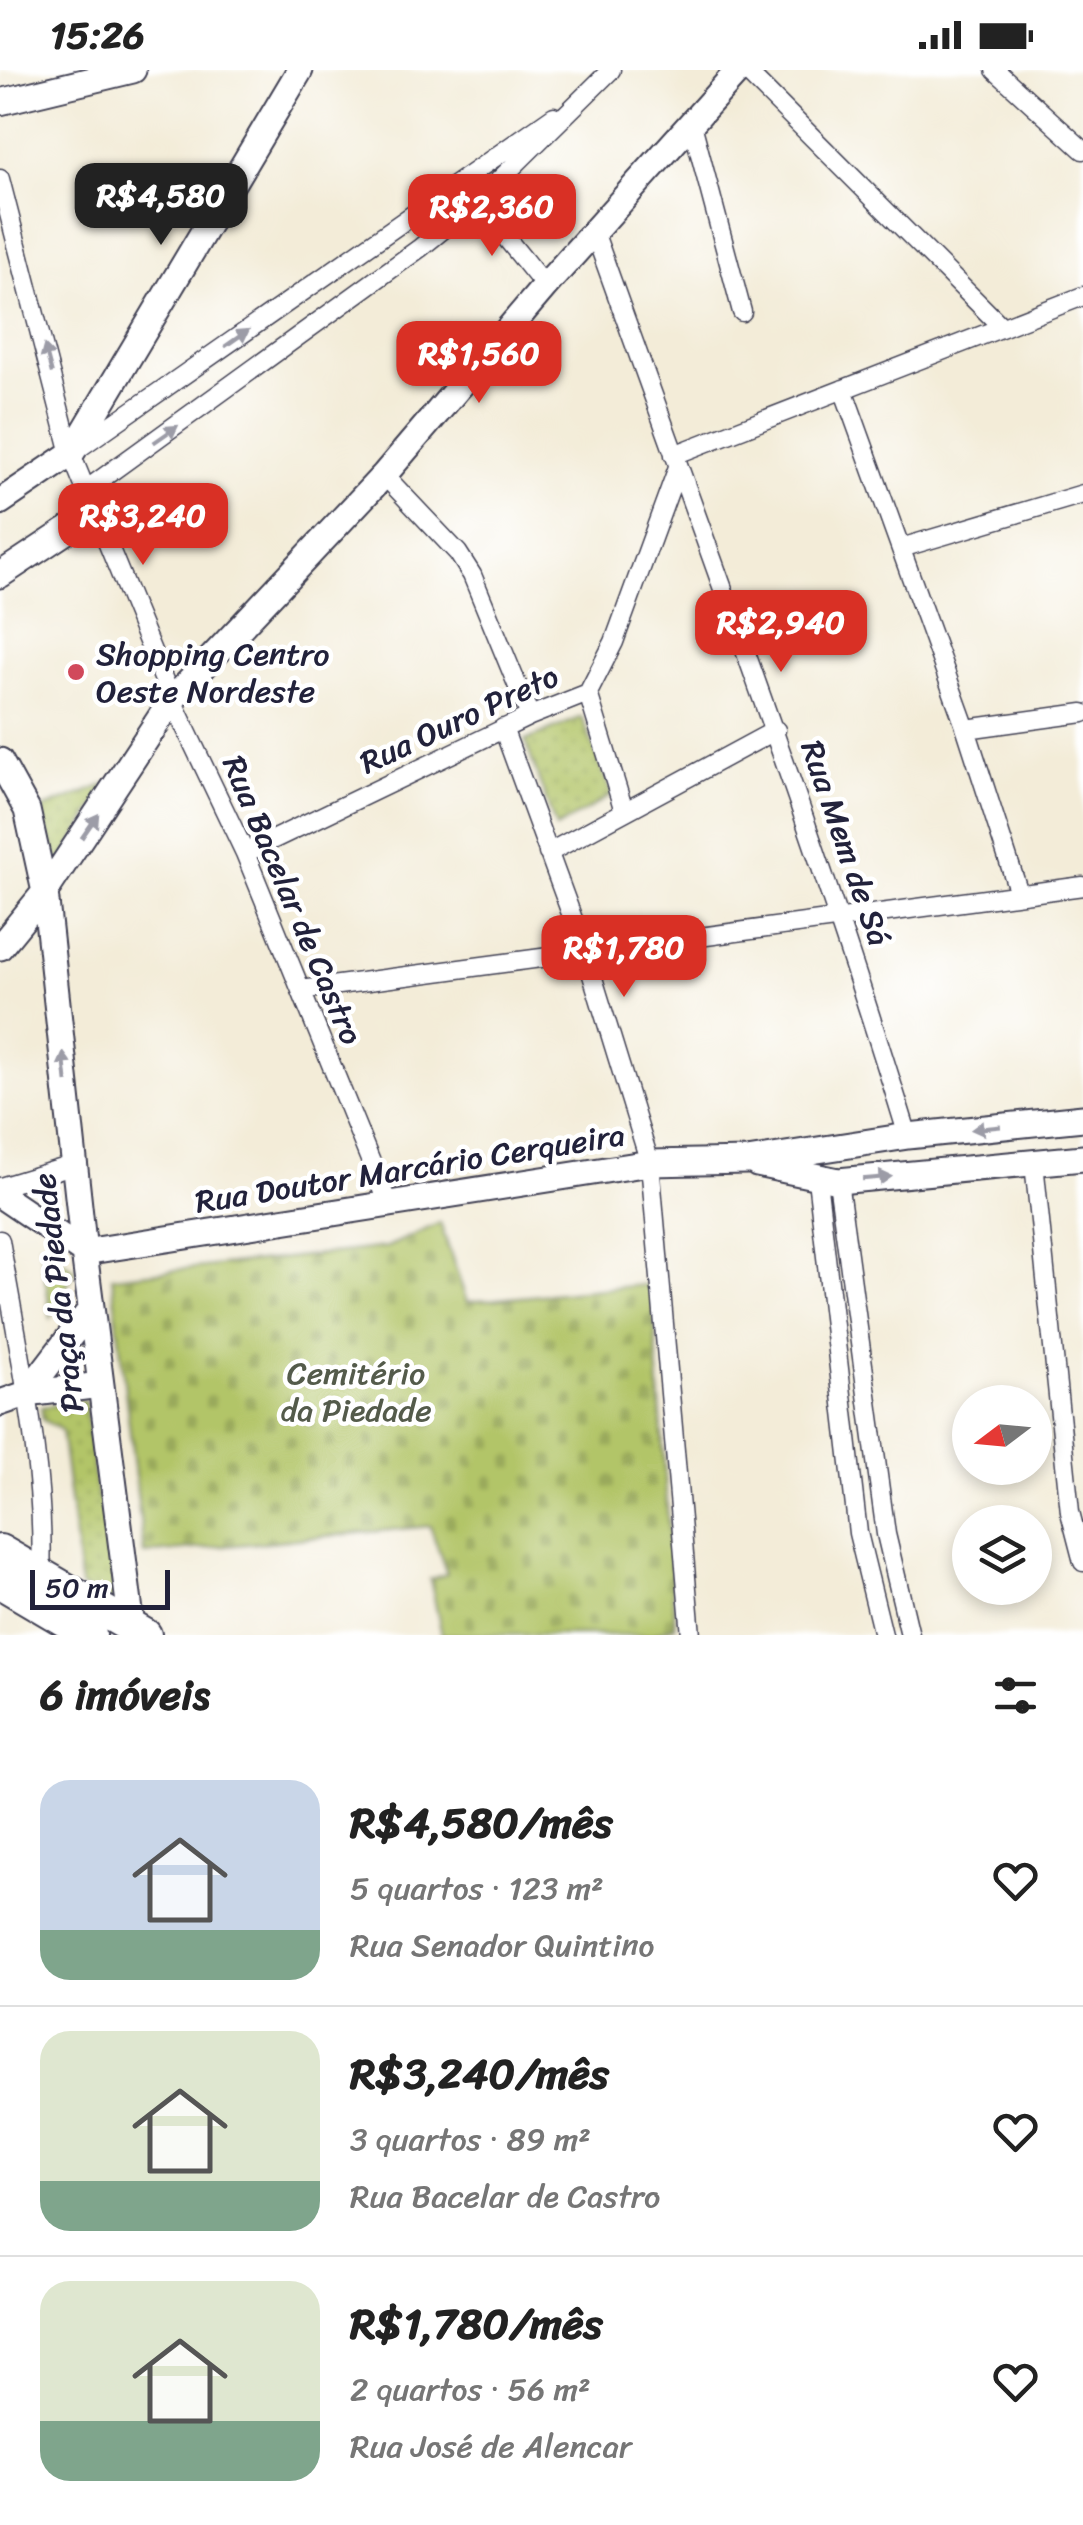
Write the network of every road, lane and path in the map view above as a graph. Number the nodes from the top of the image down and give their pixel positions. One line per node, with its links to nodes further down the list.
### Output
1 (133, 70): 7 (street)
2 (300, 70): 18 (street)
3 (610, 70): 6 (street)
4 (742, 70): 8 (street); 16 (street)
5 (995, 70): 9 (street)
6 (590, 91): 11 (street); 18 (street, one-way to 6)
7 (0, 102)
8 (692, 124): 12 (street); 15 (street)
9 (1083, 150)
10 (0, 179): 18 (street, Rua Bacelar de Castro, one-way to 10)
11 (476, 202): 13 (street); 22 (street, one-way to 11)
12 (595, 234): 13 (street); 19 (street, Rua Mem de Sá)
13 (544, 286): 20 (street)
14 (1083, 296): 16 (street)
15 (742, 312)
16 (1000, 325): 17 (street)
17 (843, 390): 19 (street); 24 (street)
18 (71, 454): 22 (street, Rua Bacelar de Castro); 23 (street)
19 (676, 461): 26 (street, Rua Ouro Preto); 32 (street, Rua Mem de Sá)
20 (384, 475): 27 (street); 29 (street)
21 (1083, 494): 24 (street)
22 (91, 501): 25 (street); 27 (street, Rua Bacelar de Castro)
23 (0, 502)
24 (901, 548): 31 (street)
25 (0, 575)
26 (588, 693): 29 (street, Rua Ouro Preto); 34 (street)
27 (172, 700): 35 (street, Rua Bacelar de Castro); 38 (street, one-way to 27)
28 (1083, 712): 31 (street)
29 (530, 716): 30 (street, Rua Ouro Preto)
30 (503, 728): 35 (street, Rua Ouro Preto); 36 (street)
31 (966, 729): 39 (street)
32 (776, 730): 34 (street); 40 (street, Rua Mem de Sá)
33 (0, 760): 38 (street, Praça da Piedade)
34 (624, 811): 36 (street)
35 (245, 853): 43 (street, Rua Bacelar de Castro)
36 (548, 853): 42 (street)
37 (1083, 886): 39 (street)
38 (46, 892): 41 (street); 49 (street, Praça da Piedade, one-way to 38)
39 (1018, 893): 40 (street)
40 (840, 915): 42 (street); 45 (street, Rua Mem de Sá)
41 (0, 947)
42 (584, 950): 43 (street); 48 (street)
43 (301, 990): 54 (street, Rua Bacelar de Castro)
44 (1083, 1118): 45 (street, Rua Doutor Marcário Cerqueira, one-way to 45)
45 (908, 1136): 47 (street, Rua Doutor Marcário Cerqueira)
46 (1083, 1158): 50 (street, Rua Doutor Marcário Cerqueira)
47 (747, 1161): 48 (street, Rua Doutor Marcário Cerqueira); 51 (street, Rua Doutor Marcário Cerqueira)
48 (650, 1163): 54 (street, Rua Doutor Marcário Cerqueira); 67 (street)
49 (76, 1164): 52 (street); 56 (street, Praça da Piedade)
50 (1034, 1164): 51 (street, Rua Doutor Marcário Cerqueira, one-way to 50); 62 (street)
51 (827, 1180): 68 (street); 69 (street)
52 (0, 1187)
53 (0, 1195): 56 (street)
54 (388, 1204): 56 (street, Rua Doutor Marcário Cerqueira)
55 (0, 1240): 59 (street, Praça da Piedade)
56 (84, 1252): 57 (street, Praça da Piedade)
57 (91, 1309): 58 (street, Praça da Piedade); 59 (street)
58 (101, 1385): 59 (street); 65 (street, Praça da Piedade)
59 (26, 1394): 60 (street); 63 (street, Praça da Piedade)
60 (0, 1404)
61 (0, 1551): 63 (highway)
62 (1083, 1562)
63 (42, 1576): 65 (highway)
64 (0, 1582): 66 (highway)
65 (139, 1631)
66 (90, 1635)
67 (691, 1635)
68 (883, 1635)
69 (910, 1635)

